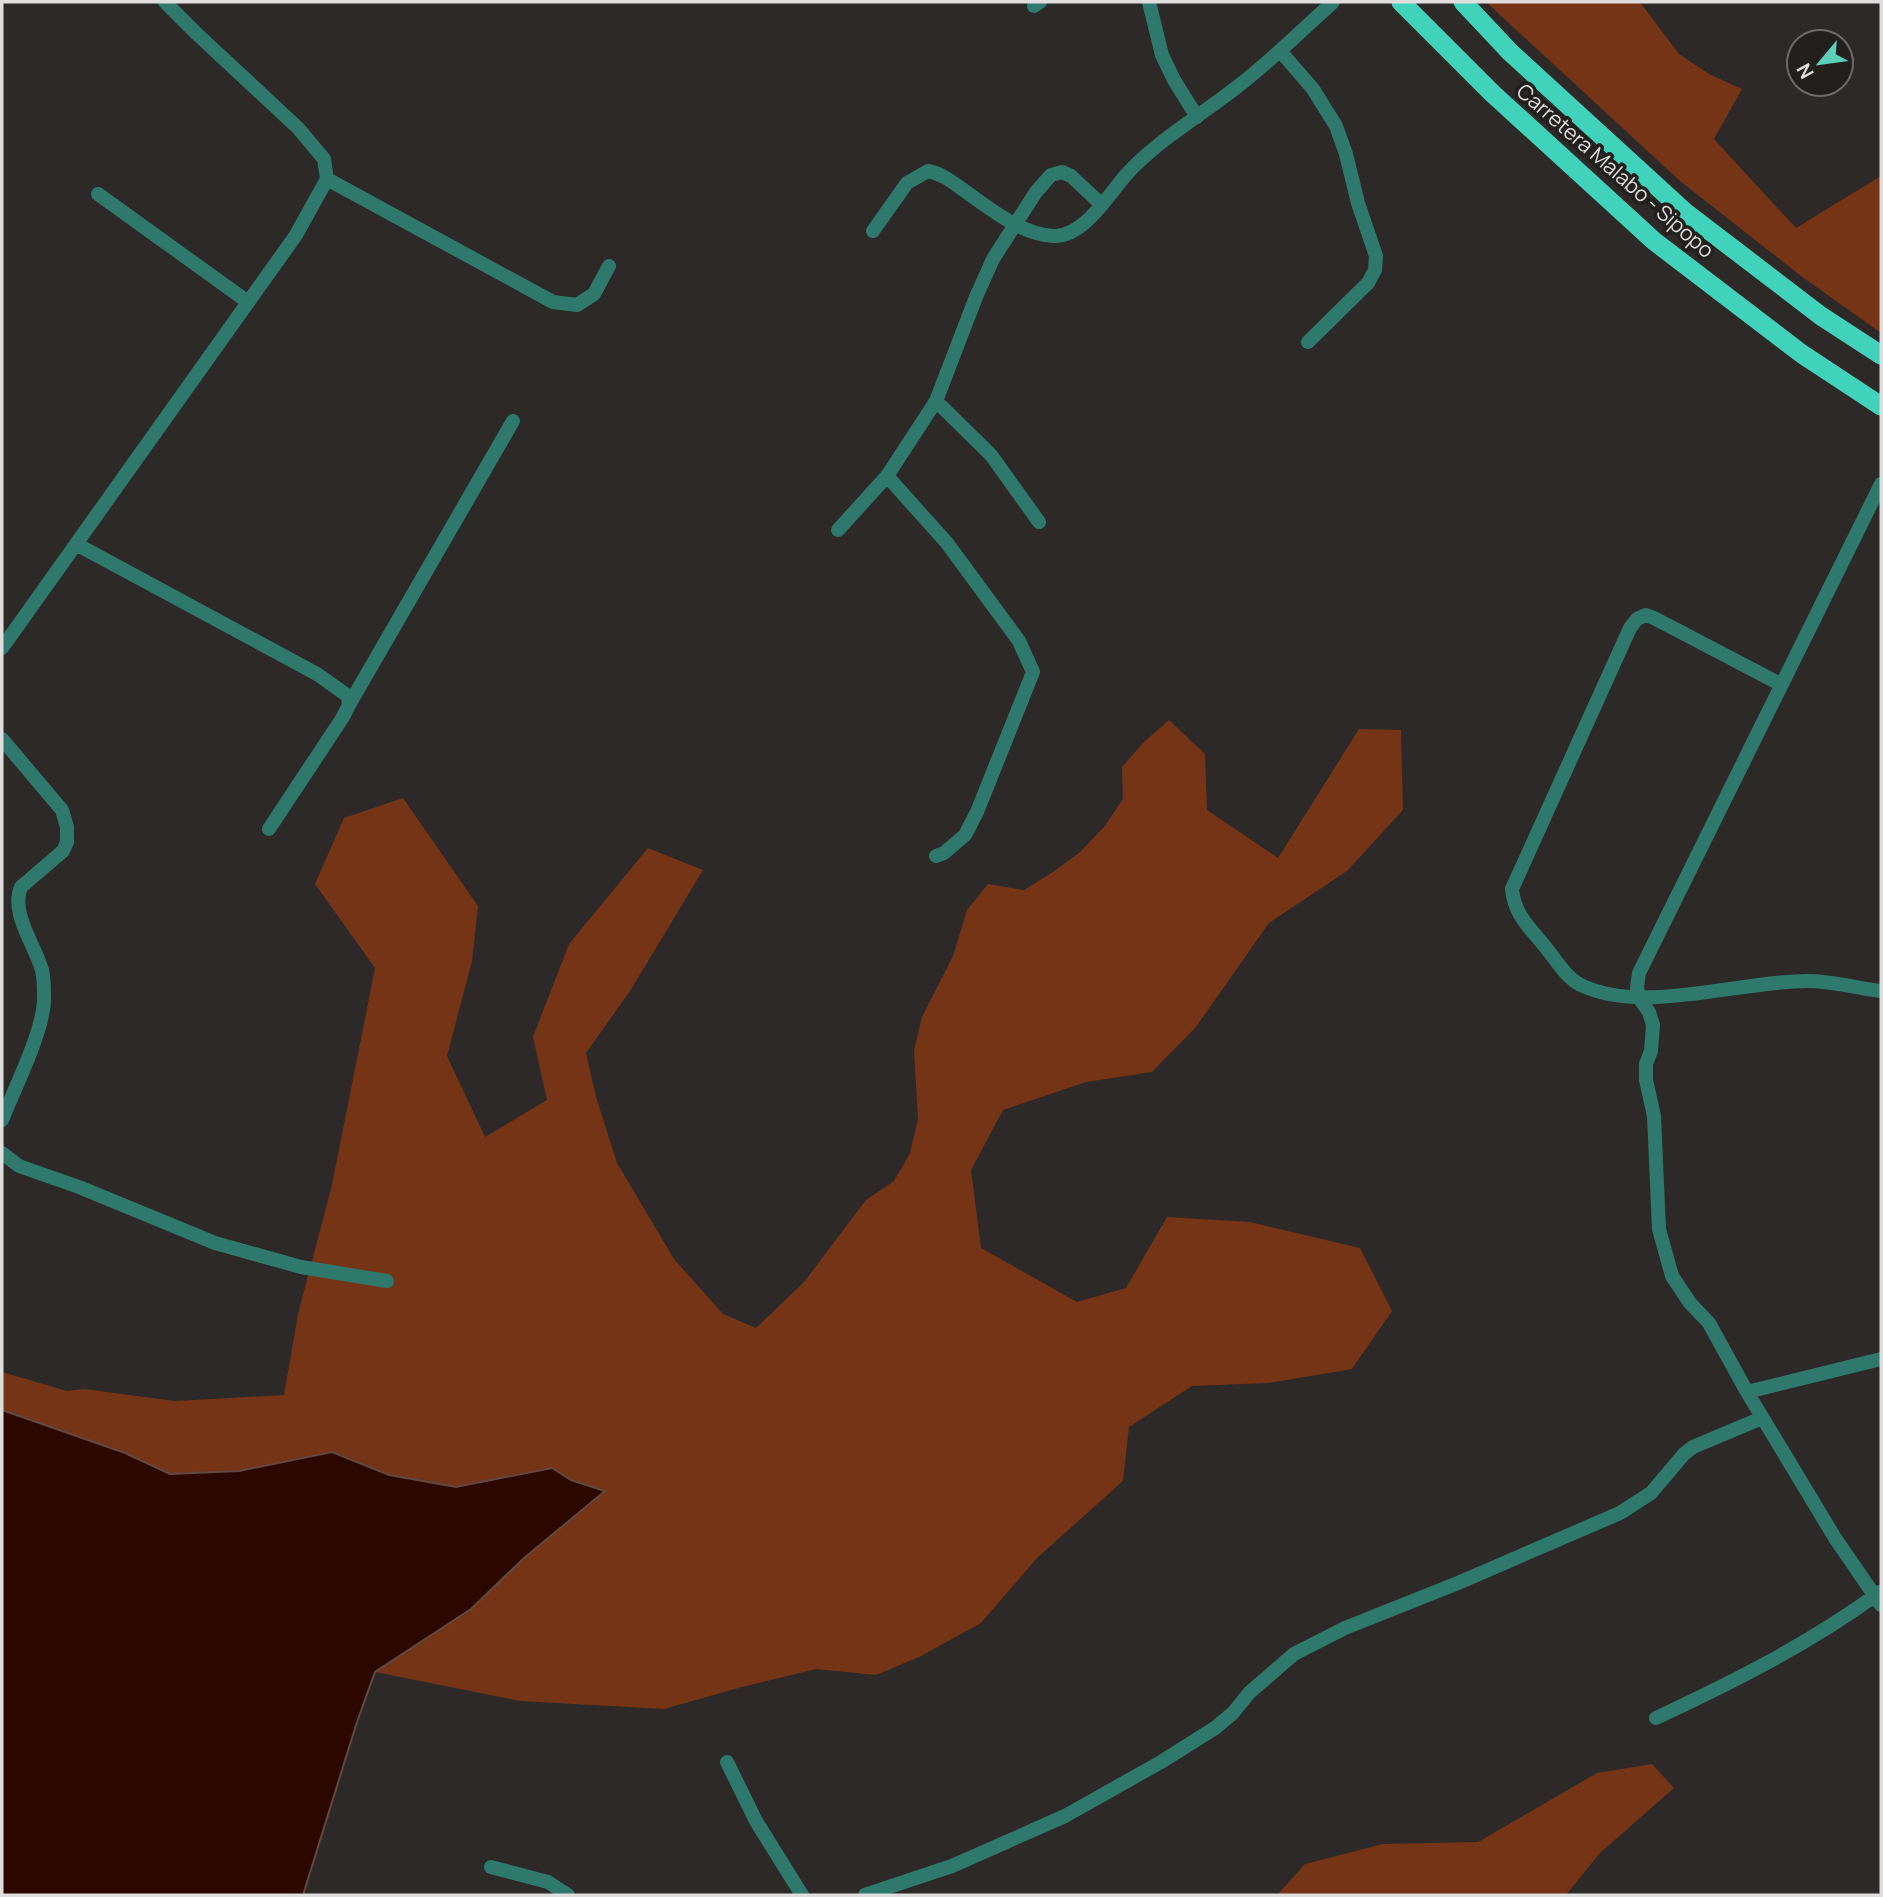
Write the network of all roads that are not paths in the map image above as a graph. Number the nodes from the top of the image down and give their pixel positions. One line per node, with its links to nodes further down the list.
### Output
1 (165, 2): 8 (street)
2 (1149, 2): 7 (street)
3 (1333, 2): 6 (street)
4 (1401, 2): 18 (highway, Carretera Malabo - Sipopo)
5 (1463, 2): 16 (highway, Carretera Malabo - Sipopo)
6 (1281, 52): 7 (street); 15 (street)
7 (1197, 117): 10 (street)
8 (327, 179): 13 (street); 14 (street)
9 (98, 194): 14 (street)
10 (1102, 205): 11 (street); 11 (street)
11 (1016, 225): 12 (street); 17 (street)
12 (873, 231)
13 (609, 267)
14 (248, 302): 24 (street)
15 (1308, 342)
16 (1881, 355)
17 (936, 401): 20 (street); 22 (street)
18 (1881, 406)
19 (513, 421): 27 (street)
20 (887, 477): 23 (street); 30 (street)
21 (1881, 484): 26 (street)
22 (1039, 522)
23 (838, 530)
24 (76, 544): 25 (street); 27 (street)
25 (2, 648)
26 (1780, 684): 32 (street); 32 (street)
27 (349, 705): 29 (street)
28 (2, 739): 33 (street)
29 (269, 829)
30 (936, 856)
31 (1881, 991): 32 (street)
32 (1639, 999): 37 (street)
33 (2, 1120)
34 (2, 1153): 35 (street)
35 (387, 1281)
36 (1881, 1359): 37 (street)
37 (1747, 1392): 38 (street)
38 (1762, 1418): 39 (street); 45 (street)
39 (1879, 1597): 40 (street)
40 (1656, 1718)
41 (727, 1762): 44 (street)
42 (491, 1867): 43 (street)
43 (568, 1895)
44 (802, 1895)
45 (865, 1895)

